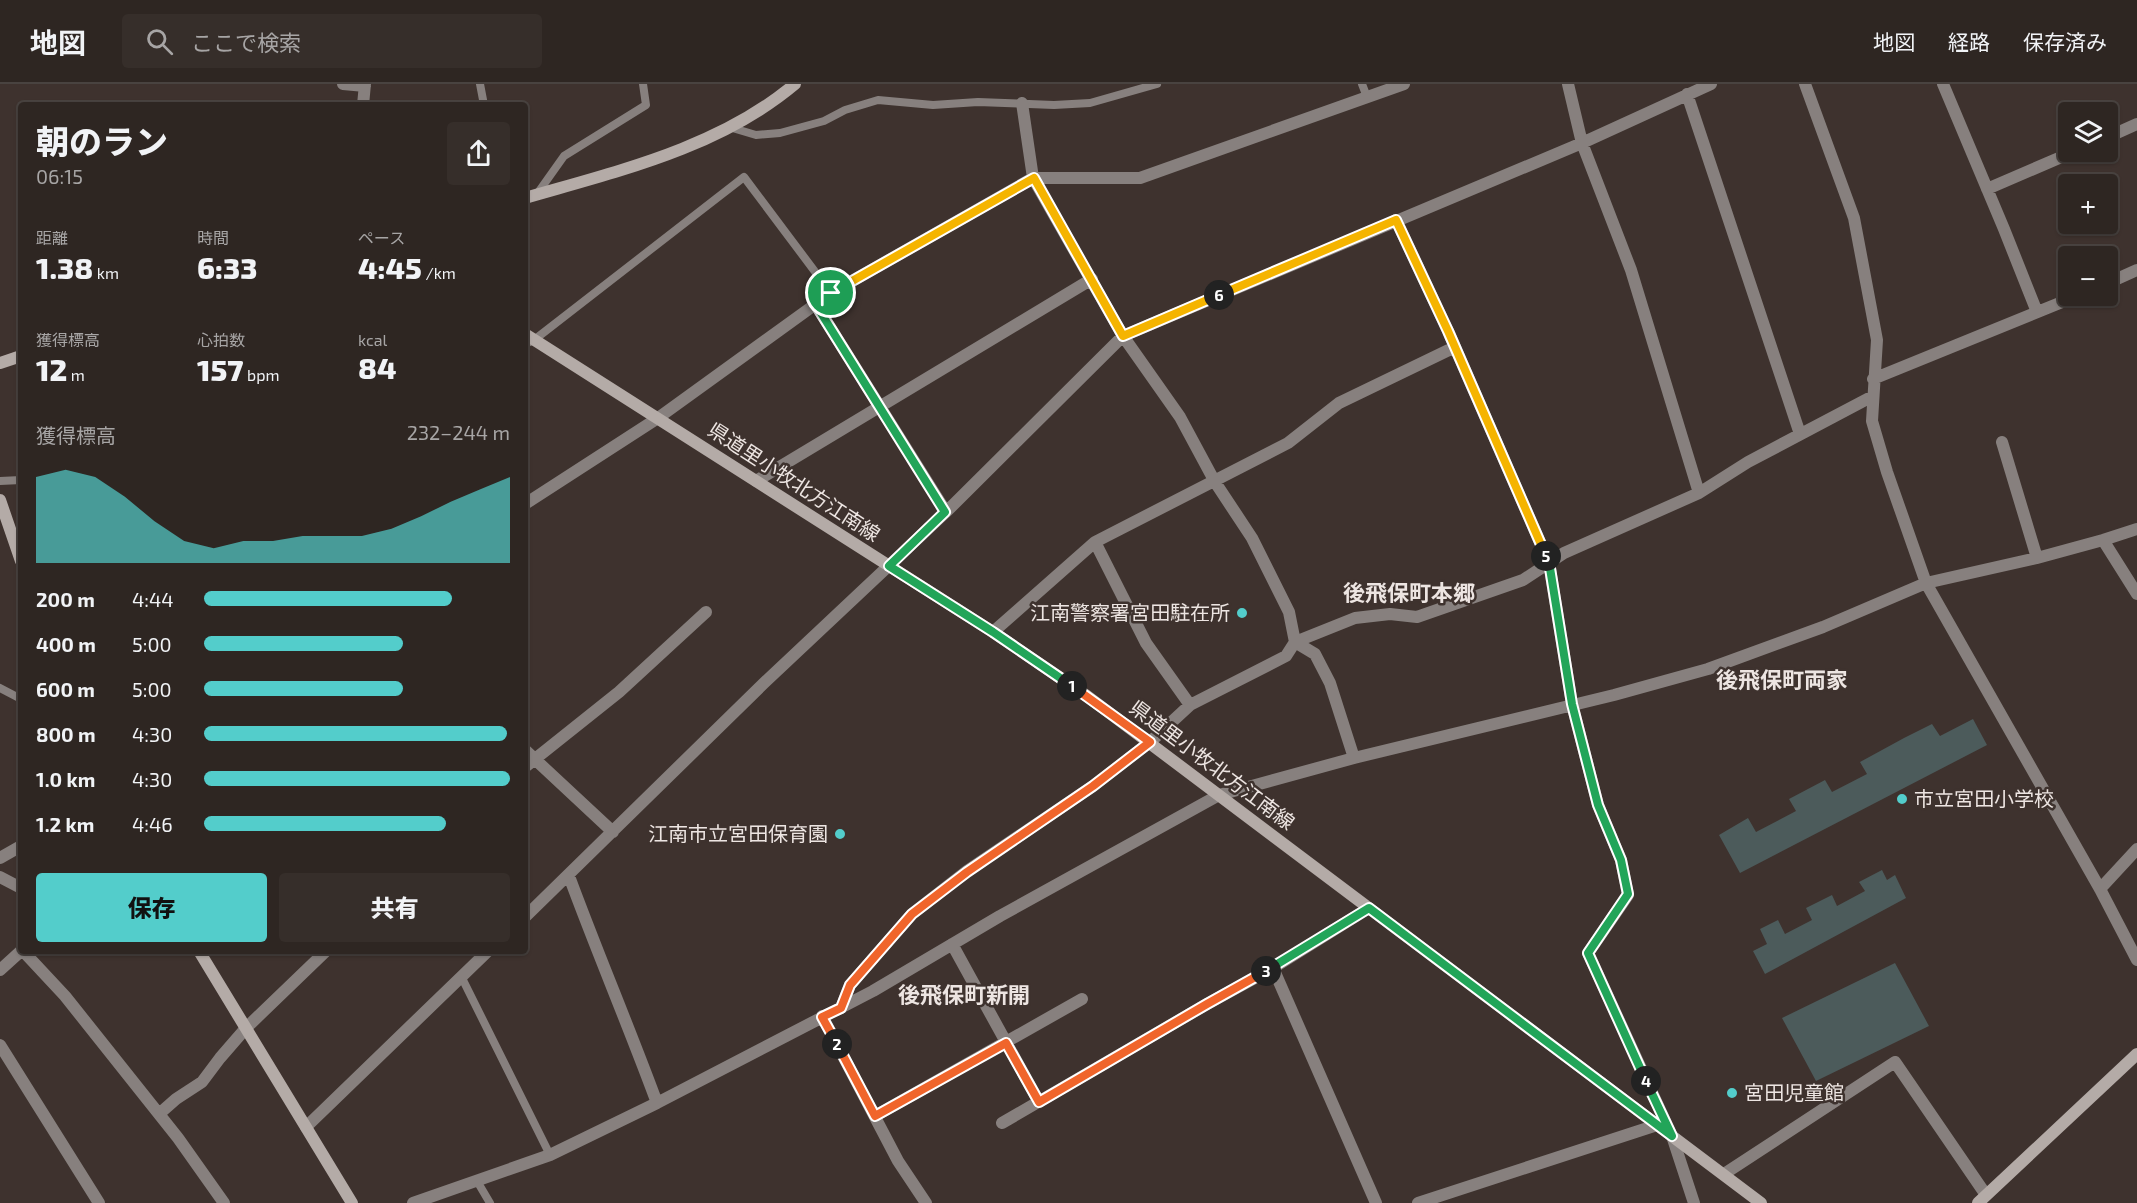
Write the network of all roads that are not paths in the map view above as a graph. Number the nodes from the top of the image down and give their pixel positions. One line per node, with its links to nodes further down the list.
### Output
1 (343, 84): 12 (street)
2 (480, 84): 16 (lane)
3 (643, 84): 25 (lane)
4 (795, 84): 19 (main road)
5 (1157, 84): 17 (lane)
6 (1362, 84): 14 (lane)
7 (1404, 84): 14 (street)
8 (1568, 84): 21 (street)
9 (1711, 84): 13 (street)
10 (1804, 84): 39 (street)
11 (1943, 84): 24 (street)
12 (365, 85): 15 (street)
13 (1687, 94): 21 (street); 43 (street)
14 (1367, 97): 23 (street)
15 (363, 102)
16 (483, 102)
17 (1023, 103): 19 (lane); 23 (street)
18 (2137, 124): 20 (street)
19 (728, 127): 25 (main road)
20 (2118, 133)
21 (1582, 143): 26 (street); 49 (street)
22 (2058, 158): 24 (street)
23 (1034, 178): 28 (street); 30 (street)
24 (1987, 189): 33 (street)
25 (531, 196)
26 (1396, 220): 34 (street); 36 (street)
27 (2137, 270): 29 (street)
28 (1092, 279): 34 (street); 41 (street)
29 (2118, 279)
30 (831, 293): 32 (street); 35 (lane)
31 (2058, 304): 33 (street)
32 (816, 305): 41 (street); 42 (street)
33 (2037, 312): 39 (street)
34 (1123, 336): 48 (street); 52 (street)
35 (528, 339): 42 (main road, 県道里小牧北方江南線)
36 (1455, 347): 48 (street); 58 (street)
37 (18, 357): 38 (main road)
38 (0, 363)
39 (1873, 379): 40 (street)
40 (1873, 396): 43 (street); 60 (street)
41 (879, 406): 47 (street); 52 (street)
42 (658, 418): 47 (main road, 県道里小牧北方江南線); 51 (street)
43 (1800, 434): 49 (street)
44 (2002, 442): 57 (street)
45 (18, 480): 46 (lane)
46 (0, 481)
47 (756, 481): 59 (main road, 県道里小牧北方江南線)
48 (1215, 482): 55 (street); 64 (street)
49 (1699, 493): 58 (street)
50 (0, 500): 56 (main road)
51 (528, 502)
52 (945, 512): 59 (street)
53 (2137, 529): 54 (street)
54 (2103, 540): 57 (street); 61 (street)
55 (1095, 542): 63 (street); 68 (street)
56 (18, 552)
57 (2037, 558): 60 (street)
58 (1549, 562): 64 (street); 67 (street)
59 (889, 566): 63 (main road, 県道里小牧北方江南線); 73 (street)
60 (1926, 583): 67 (street); 80 (street)
61 (2137, 594)
62 (706, 612): 71 (street)
63 (993, 632): 69 (main road, 県道里小牧北方江南線)
64 (1295, 642): 68 (street); 70 (street)
65 (0, 687): 66 (lane)
66 (18, 697)
67 (1572, 704): 70 (street); 107 (street)
68 (1190, 705): 69 (street)
69 (1150, 742): 72 (main road, 県道里小牧北方江南線); 94 (street)
70 (1354, 758): 72 (street)
71 (528, 759): 73 (street)
72 (1219, 795): 81 (main road, 県道里小牧北方江南線); 83 (street)
73 (613, 832): 77 (street)
74 (18, 848): 76 (street)
75 (2137, 849): 80 (street)
76 (0, 858)
77 (569, 876): 82 (street); 101 (street)
78 (0, 877): 79 (street)
79 (18, 886)
80 (2100, 889): 89 (street)
81 (1369, 908): 90 (street); 105 (main road, 県道里小牧北方江南線)
82 (528, 914)
83 (952, 944): 94 (street); 97 (street)
84 (19, 954): 91 (street)
85 (25, 954): 102 (street)
86 (201, 954): 96 (main road)
87 (323, 954): 96 (street)
88 (486, 954): 92 (street)
89 (2137, 960)
90 (1273, 968): 100 (street); 118 (street)
91 (0, 970)
92 (461, 976): 106 (street); 108 (lane)
93 (1082, 999): 97 (street)
94 (841, 1008): 95 (street)
95 (822, 1017): 101 (street); 103 (street)
96 (246, 1028): 102 (street); 106 (main road)
97 (1006, 1043): 100 (street); 103 (street)
98 (0, 1045): 112 (street)
99 (2137, 1054): 111 (main road)
100 (1039, 1102): 104 (street)
101 (657, 1103): 108 (street)
102 (159, 1114): 113 (street)
103 (875, 1116): 117 (street)
104 (1002, 1123)
105 (1658, 1125): 107 (main road, 県道里小牧北方江南線); 119 (street)
106 (306, 1127): 114 (main road)
107 (1672, 1136): 109 (main road, 県道里小牧北方江南線); 120 (street)
108 (550, 1155): 110 (street)
109 (1724, 1174): 111 (street); 121 (main road, 県道里小牧北方江南線)
110 (477, 1181): 115 (street); 116 (lane)
111 (1982, 1199)
112 (99, 1203)
113 (224, 1203)
114 (352, 1203)
115 (413, 1203)
116 (490, 1203)
117 (926, 1203)
118 (1377, 1203)
119 (1418, 1203)
120 (1694, 1203)
121 (1761, 1203)

